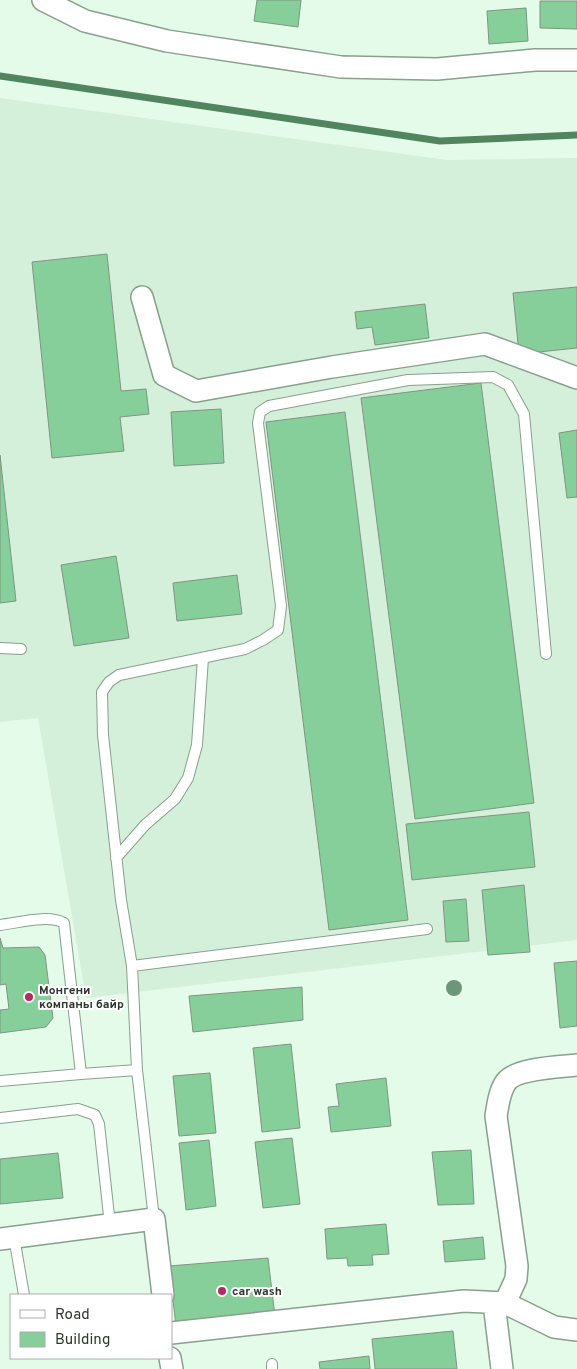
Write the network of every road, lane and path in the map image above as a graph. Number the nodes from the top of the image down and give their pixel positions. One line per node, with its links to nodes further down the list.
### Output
1 (43, 0): 2 (street)
2 (577, 60)
3 (142, 297): 4 (street)
4 (577, 378)
5 (0, 648): 6 (lane)
6 (21, 649)
7 (546, 654): 8 (lane)
8 (203, 658): 9 (lane); 9 (lane)
9 (116, 858): 12 (lane)
10 (0, 925): 15 (lane)
11 (427, 929): 12 (lane)
12 (132, 966): 14 (lane)
13 (577, 1065): 23 (street)
14 (137, 1070): 15 (lane); 18 (lane)
15 (80, 1074): 16 (lane)
16 (0, 1081)
17 (0, 1118): 19 (lane)
18 (154, 1219): 19 (street); 22 (street)
19 (110, 1225): 20 (street)
20 (7, 1238): 21 (lane)
21 (24, 1294)
22 (163, 1294)
23 (500, 1303): 24 (street); 25 (street); 26 (street)
24 (577, 1330)
25 (172, 1333)
26 (502, 1369)

